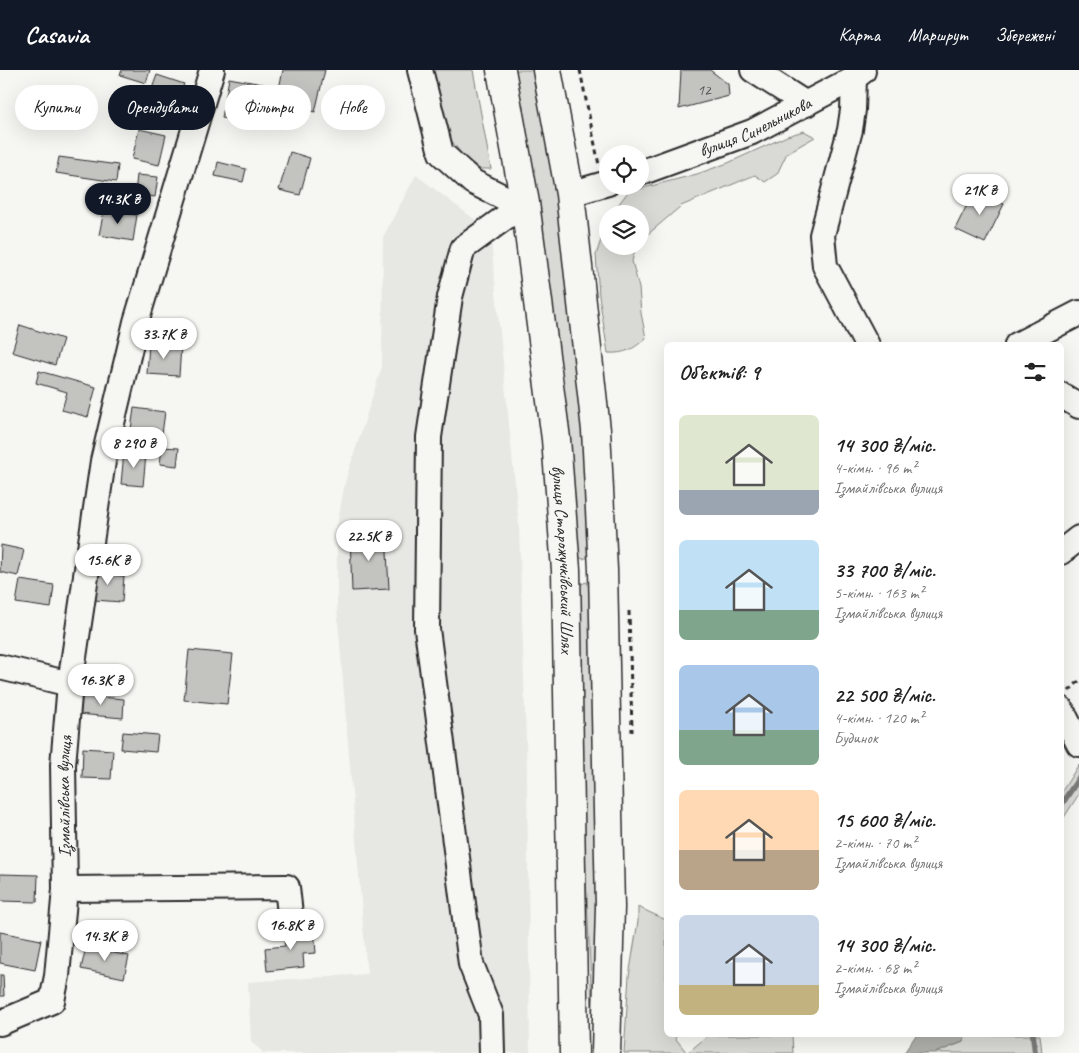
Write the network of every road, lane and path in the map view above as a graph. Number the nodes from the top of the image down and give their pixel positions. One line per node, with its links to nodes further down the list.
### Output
1 (212, 70): 24 (street, Ізмайлівська вулиця)
2 (420, 70): 13 (street)
3 (501, 70): 13 (main road, вулиця Старожучківський Шлях)
4 (547, 70): 12 (main road)
5 (580, 70): 9 (path)
6 (753, 70): 8 (street)
7 (859, 74): 8 (street, вулиця Синельникова); 15 (street)
8 (806, 104): 10 (street, вулиця Синельникова)
9 (599, 156)
10 (649, 170)
11 (599, 185): 12 (street)
12 (570, 194): 22 (main road)
13 (525, 203): 21 (main road, вулиця Старожучківський Шлях); 30 (street)
14 (1079, 313): 16 (street)
15 (865, 342)
16 (1023, 342)
17 (1064, 397): 18 (street)
18 (1079, 406)
19 (1079, 538): 20 (street)
20 (1064, 550)
21 (566, 570): 22 (main road); 31 (main road, вулиця Старожучківський Шлях)
22 (603, 570): 32 (main road)
23 (0, 667): 24 (street)
24 (70, 684): 27 (street, Ізмайлівська вулиця)
25 (1064, 715): 26 (street)
26 (1079, 744)
27 (65, 889): 28 (street); 29 (street, Ізмайлівська вулиця)
28 (290, 914)
29 (0, 1023)
30 (492, 1053)
31 (574, 1053)
32 (606, 1053)

